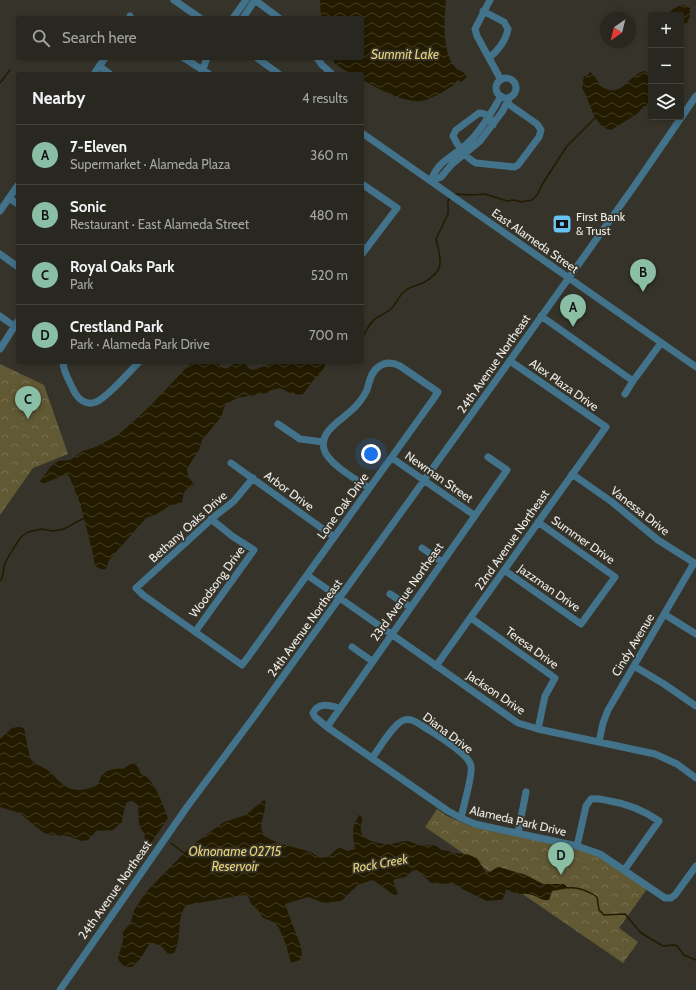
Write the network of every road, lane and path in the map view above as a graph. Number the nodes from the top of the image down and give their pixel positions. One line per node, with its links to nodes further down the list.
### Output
1 (174, 0): 6 (street)
2 (246, 0): 7 (street)
3 (255, 0): 8 (street); 9 (street)
4 (490, 0): 5 (street)
5 (483, 12): 10 (street); 10 (street)
6 (197, 16)
7 (234, 16)
8 (244, 16)
9 (276, 16)
10 (489, 58): 23 (street)
11 (104, 60): 17 (street)
12 (187, 60): 20 (street)
13 (206, 60): 20 (street)
14 (211, 60): 20 (street)
15 (260, 60): 21 (street)
16 (318, 60): 22 (street)
17 (99, 66): 18 (street); 19 (street)
18 (95, 72)
19 (107, 72)
20 (202, 72)
21 (276, 72)
22 (330, 72)
23 (501, 80): 24 (street); 26 (street)
24 (501, 96): 26 (street); 27 (street)
25 (696, 96): 40 (street, 24th Avenue Northeast)
26 (509, 100): 28 (street); 30 (street)
27 (489, 117): 28 (street); 30 (street); 30 (street)
28 (493, 125): 30 (street)
29 (364, 134): 31 (street, East Alameda Street)
30 (464, 151): 31 (street)
31 (431, 181): 40 (street, East Alameda Street)
32 (364, 185): 37 (street)
33 (16, 188): 34 (street)
34 (9, 198): 35 (street); 36 (street)
35 (16, 203)
36 (0, 211)
37 (364, 251)
38 (0, 254): 39 (street)
39 (16, 266)
40 (568, 279): 42 (street, 24th Avenue Northeast); 44 (street, East Alameda Street)
41 (0, 316): 43 (street)
42 (541, 316): 46 (street, 24th Avenue Northeast); 50 (street)
43 (16, 324): 45 (street)
44 (661, 343): 49 (street, East Alameda Street); 50 (street)
45 (0, 349)
46 (510, 361): 53 (street, Alex Plaza Drive); 60 (street, 24th Avenue Northeast)
47 (63, 364): 48 (street)
48 (137, 364)
49 (696, 367)
50 (633, 381): 51 (street)
51 (625, 394)
52 (278, 424): 54 (street)
53 (606, 427): 58 (street, 22nd Avenue Northeast)
54 (323, 442): 56 (street, Lone Oak Drive); 61 (street)
55 (488, 457): 62 (street, 23rd Avenue Northeast)
56 (392, 458): 60 (street, Newman Street); 61 (street, Lone Oak Drive)
57 (231, 463): 59 (street, Arbor Drive)
58 (572, 474): 64 (street, 22nd Avenue Northeast); 68 (street, Vanessa Drive)
59 (253, 478): 63 (street, Bethany Oaks Drive); 65 (street, Arbor Drive)
60 (424, 481): 62 (street, Newman Street); 72 (street, 24th Avenue Northeast)
61 (369, 488): 65 (street, Lone Oak Drive)
62 (474, 515): 67 (street, 23rd Avenue Northeast)
63 (211, 519): 77 (street, Woodsong Drive); 77 (street, Bethany Oaks Drive)
64 (538, 522): 69 (street, 22nd Avenue Northeast); 76 (street, Summer Drive)
65 (334, 537): 70 (street, Lone Oak Drive)
66 (422, 548): 67 (street)
67 (442, 562): 73 (street, 23rd Avenue Northeast)
68 (695, 563): 74 (street, Cindy Avenue)
69 (504, 570): 75 (street, 22nd Avenue Northeast); 76 (street, Jazzman Drive)
70 (307, 574): 72 (street, Jackson Drive); 77 (street, Lone Oak Drive)
71 (390, 594): 73 (street)
72 (339, 599): 78 (street, Jackson Drive); 97 (street, 24th Avenue Northeast)
73 (410, 607): 78 (street, 23rd Avenue Northeast)
74 (664, 614): 79 (street); 83 (street, Cindy Avenue)
75 (471, 618): 82 (street, 22nd Avenue Northeast); 87 (street, Teresa Drive)
76 (581, 624)
77 (195, 632)
78 (391, 634): 81 (street, 23rd Avenue Northeast); 82 (street, Jackson Drive)
79 (696, 634)
80 (352, 648): 81 (street)
81 (372, 661): 85 (street, 23rd Avenue Northeast)
82 (436, 666): 87 (street, Jackson Drive)
83 (634, 666): 84 (street); 88 (street, Cindy Avenue)
84 (696, 706)
85 (339, 708): 86 (street, 23rd Avenue Northeast); 86 (street, Alameda Park Drive)
86 (327, 726): 89 (street, Alameda Park Drive)
87 (538, 729): 88 (street, Jackson Drive)
88 (599, 742): 90 (street, Jackson Drive)
89 (372, 758): 92 (street, Alameda Park Drive); 92 (street, Diana Drive)
90 (696, 778)
91 (526, 792): 93 (street)
92 (461, 818): 93 (street, Alameda Park Drive)
93 (518, 833): 94 (street, Alameda Park Drive)
94 (577, 846): 96 (street, Alameda Park Drive); 96 (street)
95 (696, 866): 96 (street, Alameda Park Drive)
96 (625, 870)
97 (60, 990)

